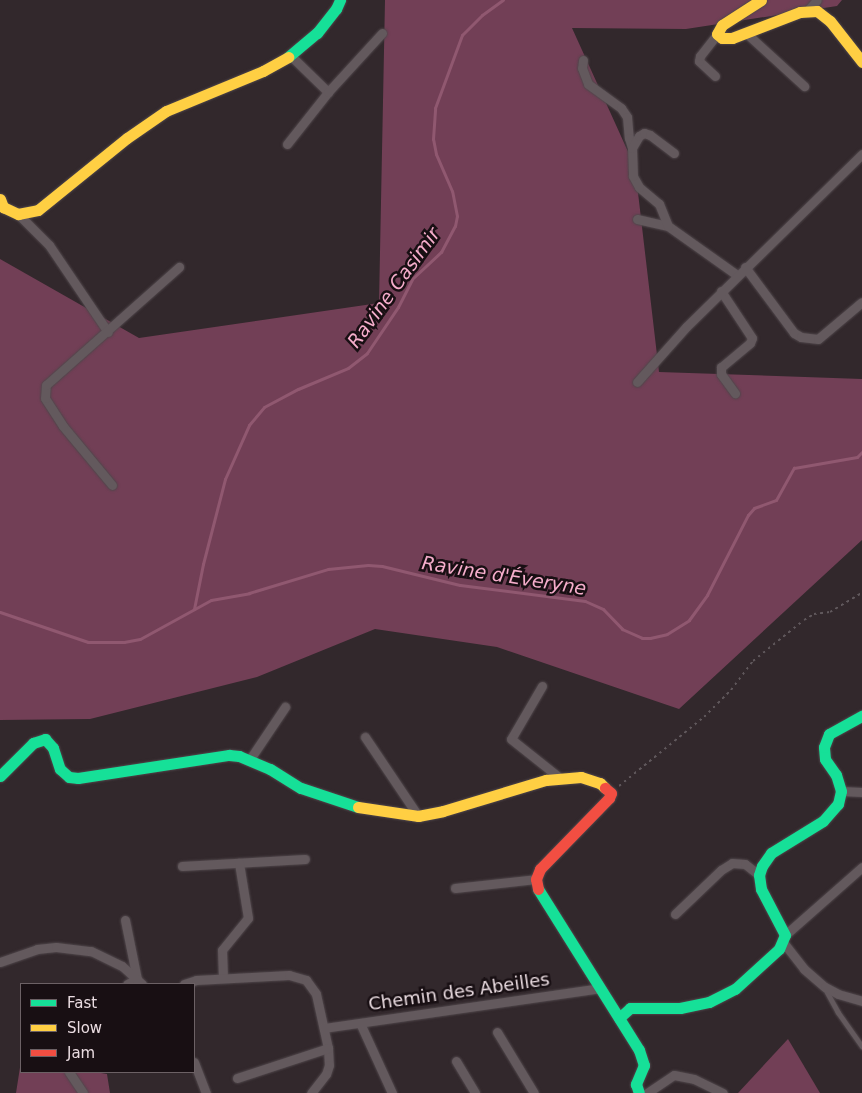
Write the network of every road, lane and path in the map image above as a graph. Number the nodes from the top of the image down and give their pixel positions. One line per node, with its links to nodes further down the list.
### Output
1 (340, 0): 8 (street)
2 (761, 0): 7 (street)
3 (817, 0): 4 (street)
4 (808, 10): 6 (street); 10 (street)
5 (382, 33): 13 (street)
6 (746, 33): 7 (street); 12 (street)
7 (717, 34): 11 (street)
8 (291, 56): 13 (street); 19 (street)
9 (583, 60): 15 (street)
10 (862, 62)
11 (715, 76)
12 (804, 86)
13 (328, 92): 14 (street)
14 (287, 144)
15 (632, 148): 16 (street); 21 (street)
16 (674, 153)
17 (862, 154): 23 (street)
18 (0, 199): 19 (street)
19 (18, 214): 27 (street)
20 (637, 219): 21 (street)
21 (668, 226): 24 (street)
22 (179, 267): 27 (street)
23 (745, 267): 24 (street); 26 (street)
24 (737, 275): 25 (street)
25 (721, 291): 28 (street); 29 (street)
26 (862, 302)
27 (108, 332): 30 (street)
28 (637, 382)
29 (735, 393)
30 (112, 485)
31 (862, 593): 40 (path)
32 (542, 686): 38 (street)
33 (285, 707): 36 (street)
34 (862, 716): 39 (street)
35 (365, 737): 42 (street)
36 (250, 759): 37 (street); 42 (street)
37 (0, 776)
38 (560, 778): 40 (street); 42 (street)
39 (840, 791): 41 (street); 47 (street)
40 (611, 792): 48 (street)
41 (862, 792)
42 (418, 816)
43 (305, 859): 44 (street)
44 (239, 863): 45 (street); 54 (street)
45 (182, 866)
46 (862, 867): 52 (street)
47 (759, 875): 50 (street); 52 (street)
48 (536, 879): 49 (street); 58 (street)
49 (455, 888)
50 (675, 914)
51 (125, 920): 55 (street)
52 (784, 938): 57 (street); 60 (street)
53 (0, 962): 55 (street)
54 (223, 978): 56 (street); 62 (street)
55 (140, 982)
56 (187, 983)
57 (825, 987): 59 (street); 64 (lane)
58 (600, 988): 60 (street); 61 (street, Chemin des Abeilles)
59 (862, 1001)
60 (619, 1018): 76 (street)
61 (360, 1023): 62 (street, Chemin des Abeilles); 73 (street)
62 (324, 1028): 65 (street)
63 (497, 1032): 75 (street)
64 (862, 1046)
65 (328, 1048): 69 (street); 72 (street)
66 (456, 1061): 74 (street)
67 (195, 1065): 71 (street)
68 (70, 1073): 70 (street)
69 (237, 1078)
70 (83, 1093)
71 (206, 1093)
72 (311, 1093)
73 (392, 1093)
74 (475, 1093)
75 (534, 1093)
76 (640, 1093)
77 (647, 1093): 78 (street)
78 (723, 1093)

